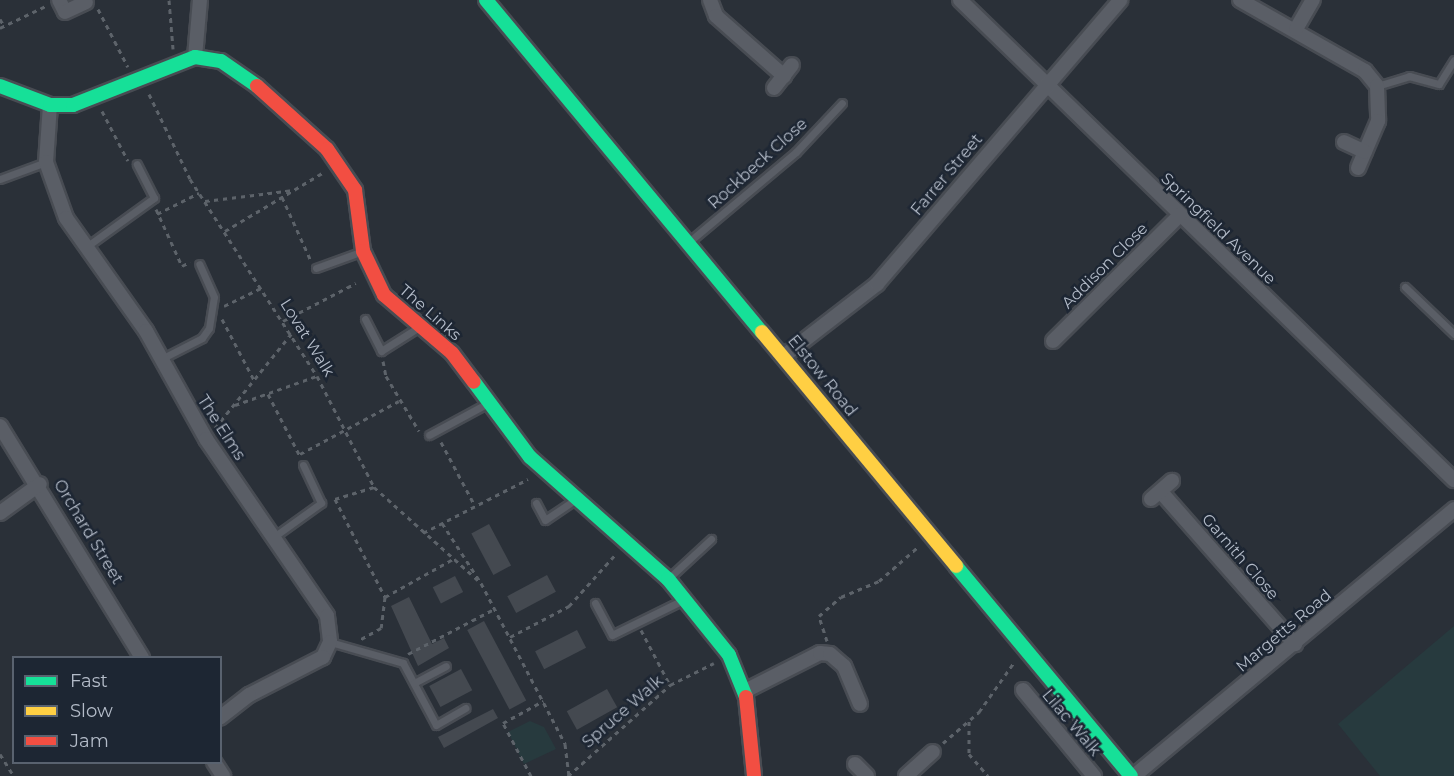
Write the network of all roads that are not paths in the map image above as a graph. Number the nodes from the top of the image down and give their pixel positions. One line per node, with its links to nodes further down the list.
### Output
1 (200, 0): 11 (street)
2 (486, 0): 26 (street, Elstow Road)
3 (710, 0): 16 (street)
4 (960, 0): 13 (street, Springfield Avenue)
5 (1120, 0): 13 (street, Farrer Street)
6 (1240, 0): 10 (street)
7 (1313, 0): 10 (street)
8 (54, 2): 9 (street)
9 (86, 2)
10 (1296, 29): 15 (street)
11 (195, 57): 18 (street); 28 (street, The Links)
12 (1454, 60): 15 (lane)
13 (1047, 83): 25 (street, Springfield Avenue); 36 (street, Farrer Street)
14 (0, 86): 18 (street)
15 (1377, 86): 20 (street)
16 (774, 88)
17 (842, 103): 26 (lane, Rockbeck Close)
18 (50, 105): 21 (street, The Elms)
19 (1344, 142): 20 (street)
20 (1365, 152): 23 (street)
21 (46, 162): 24 (lane); 27 (street, The Elms)
22 (137, 164): 27 (lane)
23 (1358, 168)
24 (0, 178)
25 (1180, 215): 35 (street, Addison Close); 42 (street, Springfield Avenue)
26 (690, 242): 36 (street, Elstow Road)
27 (86, 248): 37 (street, The Elms)
28 (363, 251): 30 (lane); 33 (street, The Links)
29 (199, 264): 37 (lane)
30 (316, 268)
31 (1405, 287): 34 (lane)
32 (365, 319): 33 (lane)
33 (421, 326): 38 (street, The Links)
34 (1454, 334)
35 (1053, 341)
36 (784, 356): 70 (street, Elstow Road)
37 (161, 358): 49 (street, The Elms)
38 (489, 403): 40 (lane); 45 (street, The Links)
39 (0, 426): 44 (street, Orchard Street)
40 (433, 434)
41 (303, 465): 49 (lane)
42 (1454, 480)
43 (1172, 481): 55 (street, Garnith Close)
44 (40, 484): 48 (street); 56 (street, Orchard Street)
45 (579, 496): 46 (lane); 51 (street, The Links)
46 (536, 503)
47 (1454, 509): 55 (street, Margetts Road)
48 (0, 513)
49 (275, 536): 54 (street, The Elms)
50 (711, 539): 51 (lane)
51 (668, 579): 52 (street, The Links)
52 (686, 598): 53 (lane); 60 (street, The Links)
53 (595, 603)
54 (330, 642): 58 (lane); 63 (street)
55 (1295, 644): 70 (street, Margetts Road)
56 (141, 656)
57 (446, 666): 58 (lane)
58 (414, 683): 62 (lane)
59 (1023, 690): 69 (street, Lilac Walk)
60 (745, 691): 61 (street); 67 (street, The Links)
61 (860, 704)
62 (466, 708)
63 (222, 716)
64 (933, 752): 66 (street)
65 (855, 764): 68 (street)
66 (913, 774)
67 (754, 776)
68 (867, 776)
69 (1094, 776)
70 (1133, 776)

